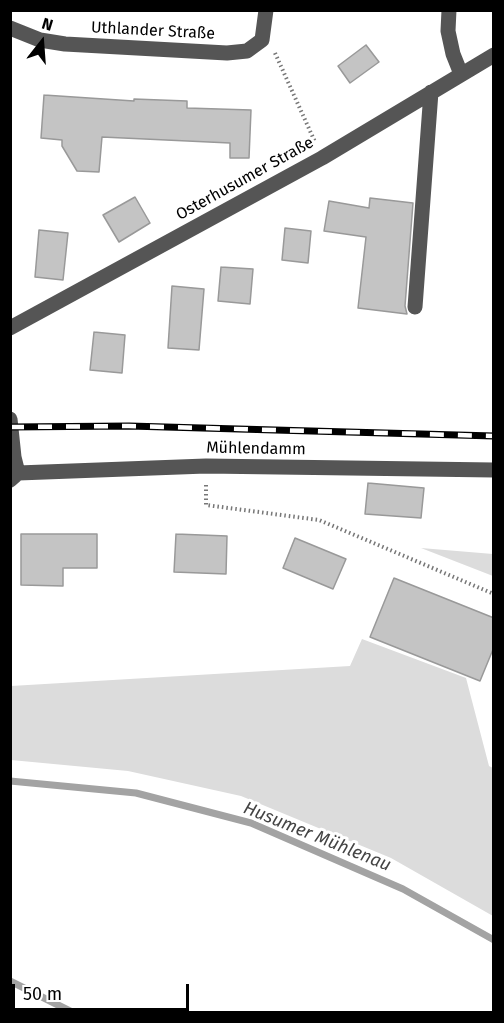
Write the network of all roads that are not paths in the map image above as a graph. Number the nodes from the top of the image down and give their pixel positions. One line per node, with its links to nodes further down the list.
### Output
1 (266, 10): 3 (street, Uthlander Straße)
2 (449, 10): 5 (street)
3 (10, 28)
4 (494, 55): 5 (street, Osterhusumer Straße)
5 (461, 74): 6 (street, Osterhusumer Straße)
6 (431, 92): 7 (street); 8 (street, Osterhusumer Straße)
7 (415, 307)
8 (10, 328)
9 (10, 419): 11 (street, Mühlendamm)
10 (494, 470): 11 (street, Mühlendamm)
11 (14, 476)

